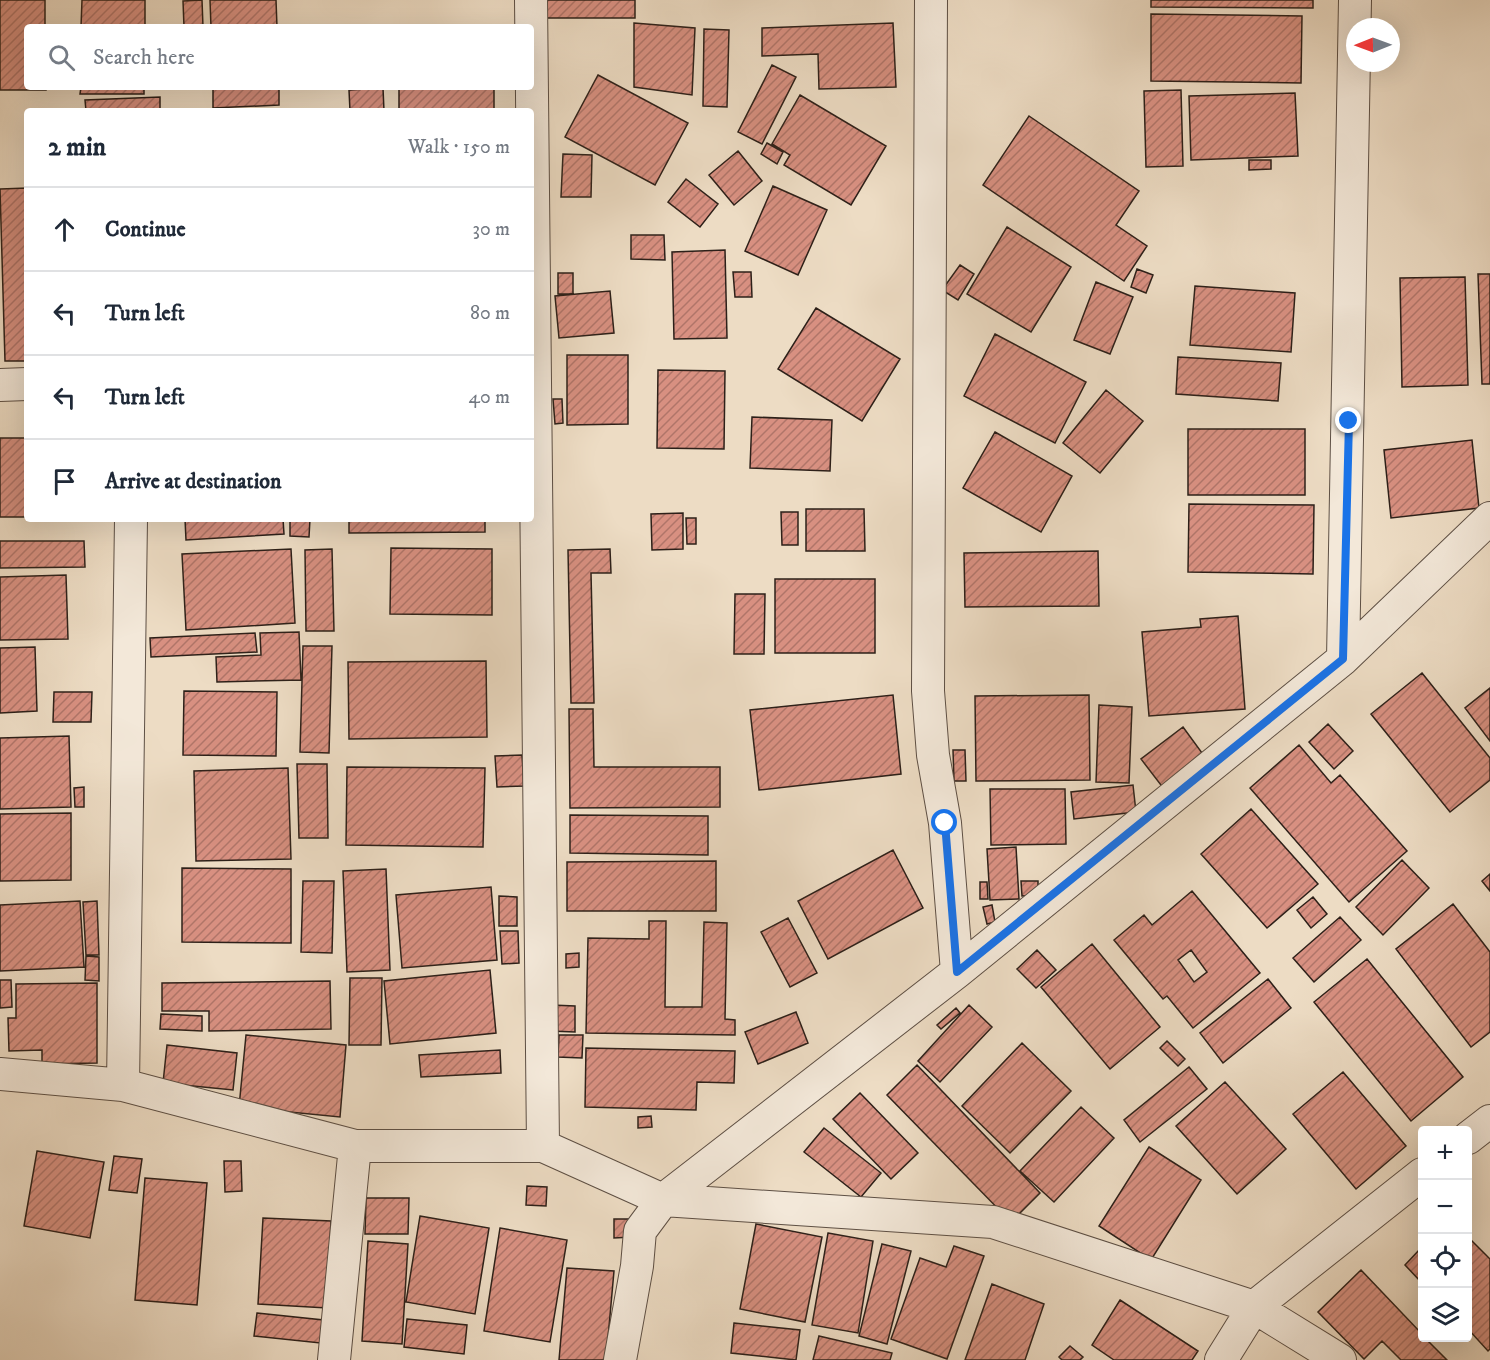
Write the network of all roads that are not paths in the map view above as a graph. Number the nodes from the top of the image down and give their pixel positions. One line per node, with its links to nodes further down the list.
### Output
1 (531, 0): 4 (street)
2 (931, 0): 13 (street)
3 (1355, 0): 12 (street)
4 (531, 24)
5 (531, 90): 6 (street)
6 (532, 108)
7 (24, 384): 8 (street)
8 (0, 385)
9 (534, 466): 19 (street)
10 (1490, 518): 12 (street)
11 (131, 522): 15 (street)
12 (1343, 659): 13 (street)
13 (957, 972): 21 (street)
14 (0, 1074): 15 (street)
15 (123, 1085): 18 (street)
16 (1490, 1121): 17 (street)
17 (1472, 1134)
18 (355, 1146): 19 (street); 23 (street)
19 (543, 1146): 21 (street)
20 (1418, 1177): 22 (street)
21 (663, 1200): 22 (street); 24 (street)
22 (1254, 1306): 25 (street); 26 (street)
23 (334, 1360)
24 (620, 1360)
25 (1221, 1360)
26 (1340, 1360)

